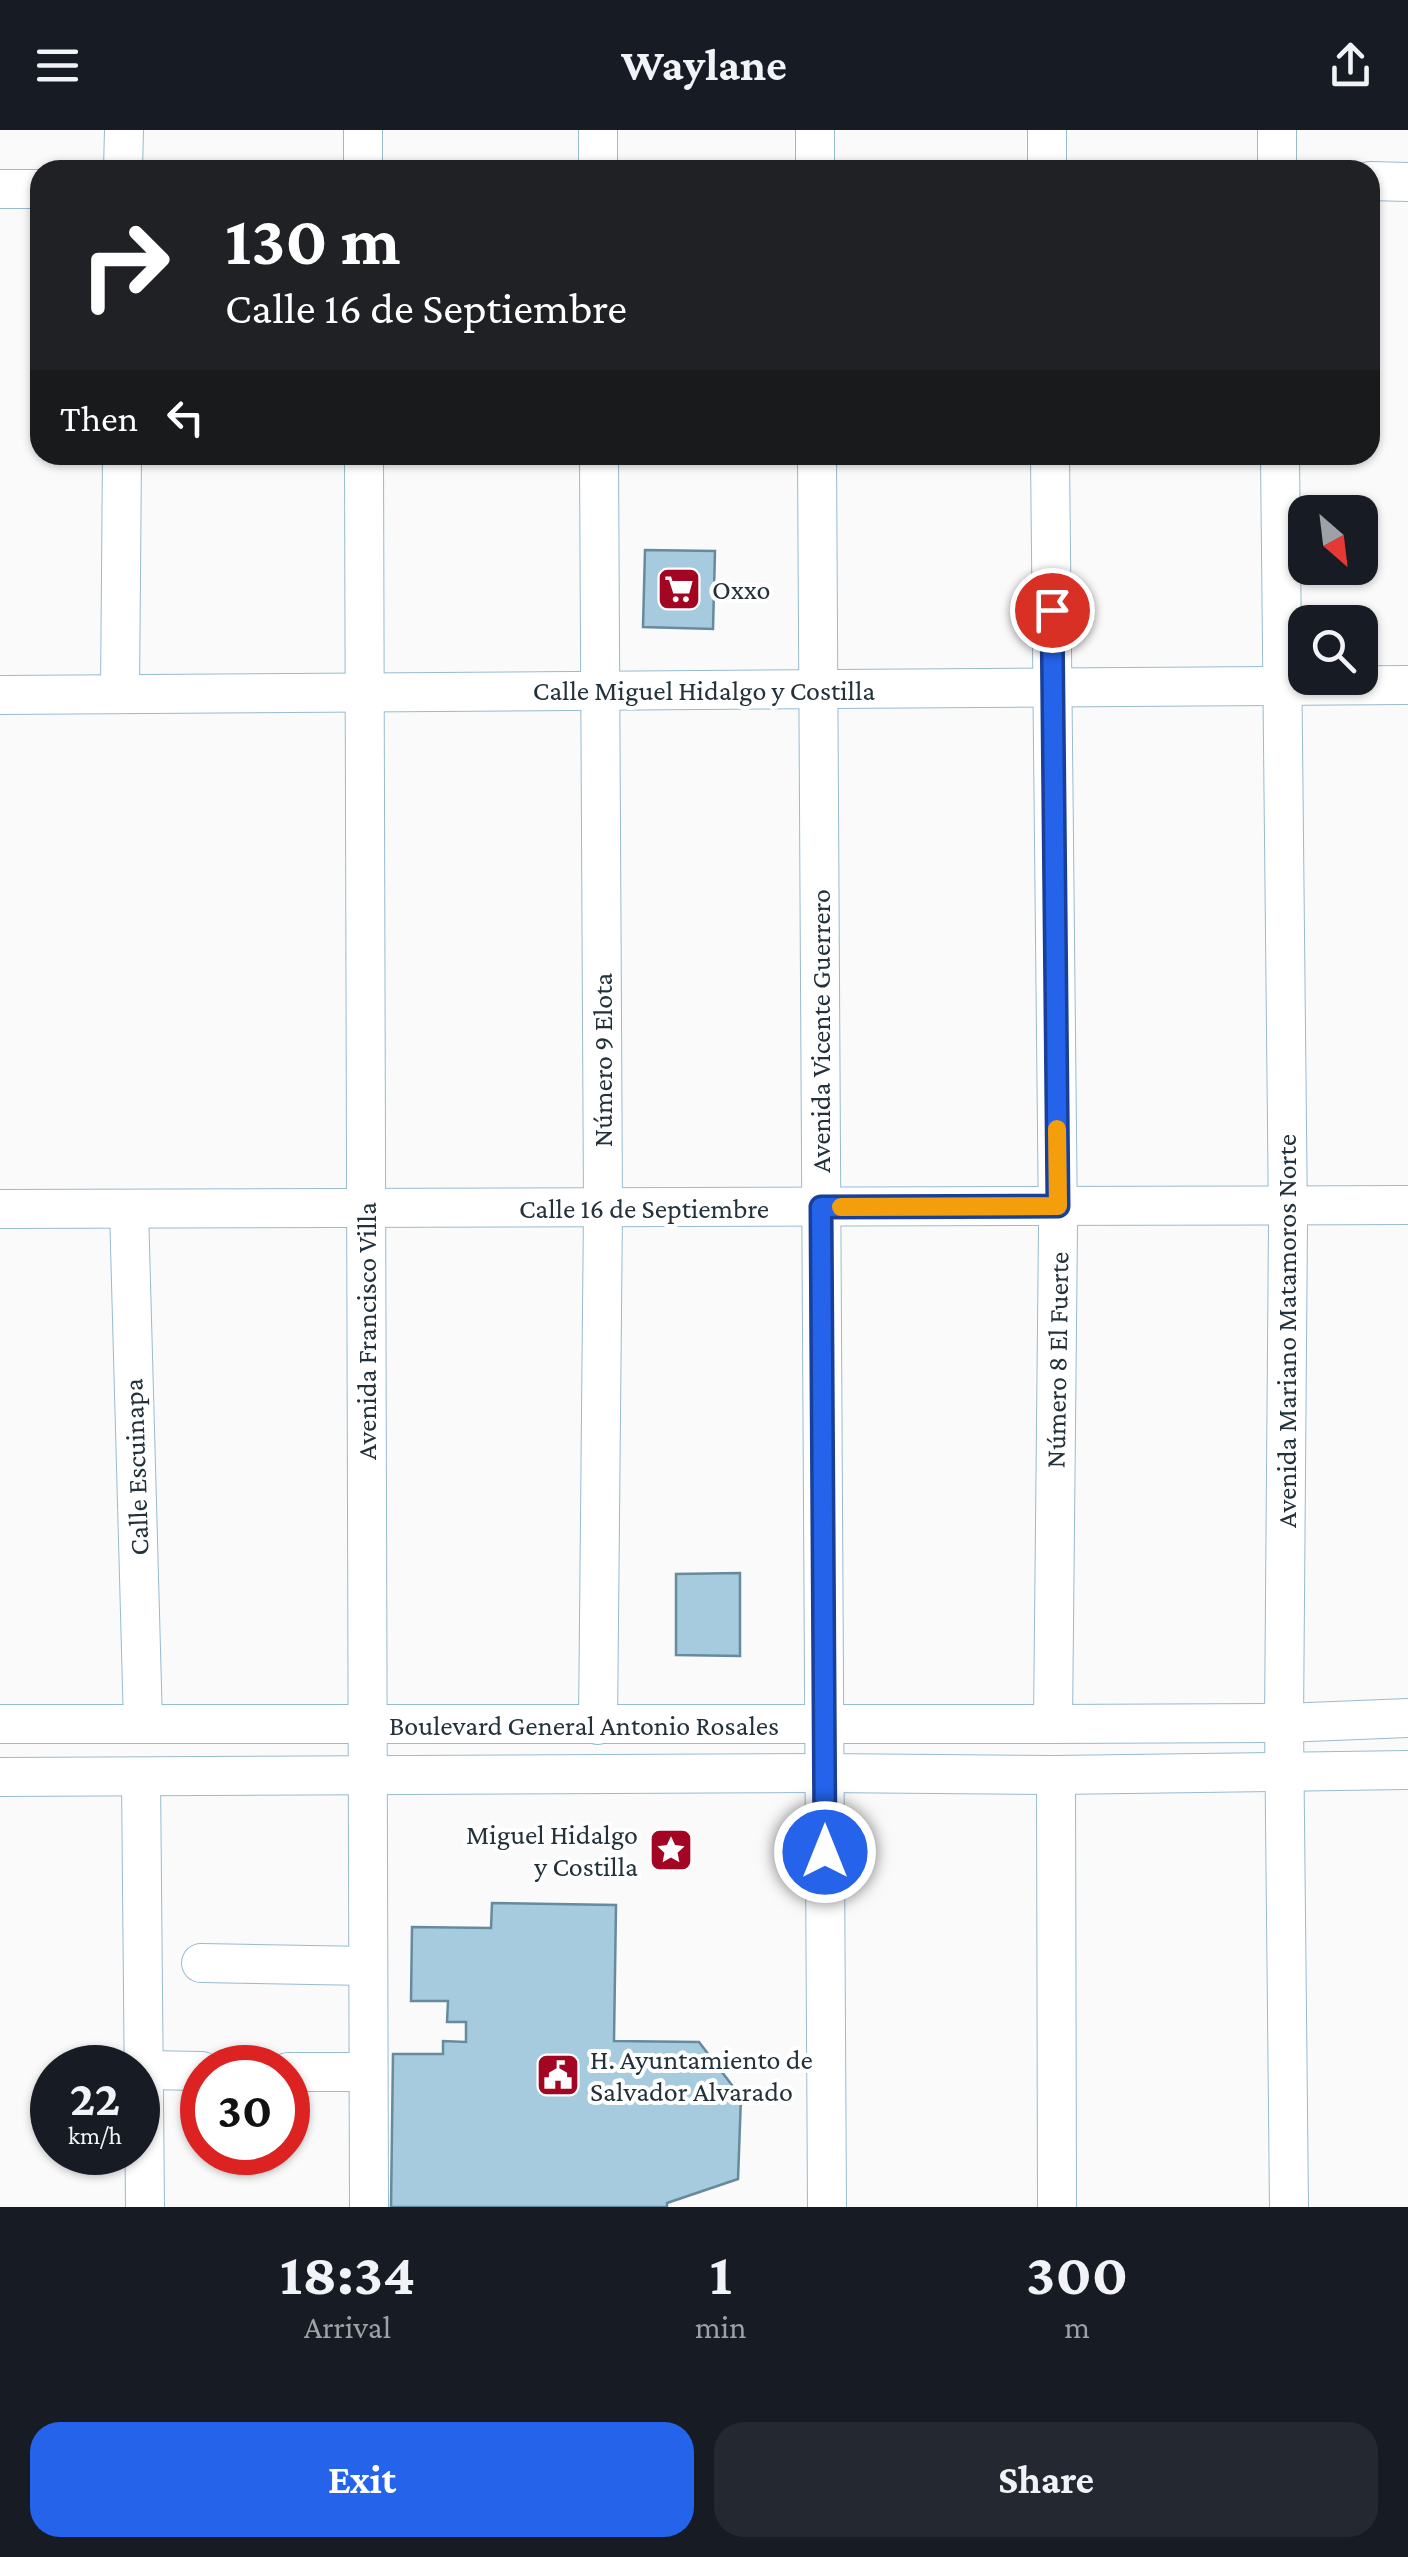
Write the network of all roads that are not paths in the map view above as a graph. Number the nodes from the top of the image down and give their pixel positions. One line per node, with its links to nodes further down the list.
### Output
1 (124, 130): 7 (street)
2 (362, 130): 8 (street)
3 (598, 130): 9 (street)
4 (815, 130): 10 (street)
5 (1047, 130): 11 (street)
6 (1277, 130): 12 (street)
7 (123, 160)
8 (363, 160)
9 (598, 160)
10 (815, 160)
11 (1047, 160)
12 (1277, 160)
13 (1380, 181): 14 (street)
14 (1408, 182)
15 (0, 189): 16 (street)
16 (30, 189)
17 (122, 465): 29 (street)
18 (364, 465): 28 (street, Avenida Francisco Villa)
19 (599, 465): 27 (street, Número 9 Elota)
20 (817, 465): 26 (street, Avenida Vicente Guerrero)
21 (1050, 465): 25 (street, Número 8 El Fuerte)
22 (1280, 465): 24 (street, Avenida Mariano Matamoros Norte)
23 (1408, 685): 24 (street, Calle Miguel Hidalgo y Costilla)
24 (1282, 686): 25 (street, Calle Miguel Hidalgo y Costilla); 32 (street, Avenida Mariano Matamoros Norte)
25 (1052, 688): 26 (street, Calle Miguel Hidalgo y Costilla); 31 (street, Número 8 El Fuerte)
26 (818, 689): 27 (street, Calle Miguel Hidalgo y Costilla); 34 (street, Avenida Vicente Guerrero)
27 (600, 690): 28 (street, Calle Miguel Hidalgo y Costilla); 36 (street, Número 9 Elota)
28 (364, 692): 29 (street, Calle Miguel Hidalgo y Costilla); 35 (street, Avenida Francisco Villa)
29 (120, 694): 30 (street, Calle Miguel Hidalgo y Costilla)
30 (0, 695)
31 (1058, 1206): 32 (street, Calle 16 de Septiembre); 34 (street, Calle 16 de Septiembre); 43 (street, Número 8 El Fuerte)
32 (1288, 1206): 33 (street, Calle 16 de Septiembre); 40 (street, Avenida Mariano Matamoros Norte)
33 (1408, 1206)
34 (821, 1207): 36 (street, Calle 16 de Septiembre); 46 (street, Avenida Vicente Guerrero)
35 (366, 1208): 36 (street, Calle 16 de Septiembre); 38 (street, Calle 16 de Septiembre); 44 (street, Avenida Francisco Villa)
36 (603, 1208): 45 (street, Número 9 Elota)
37 (0, 1209): 38 (street, Calle 16 de Septiembre)
38 (129, 1209): 42 (street, Calle Escuinapa)
39 (1408, 1718): 40 (street, Boulevard General Antonio Rosales)
40 (1284, 1722): 43 (street, Boulevard General Antonio Rosales); 48 (street, Avenida Mariano Matamoros Norte)
41 (0, 1724): 42 (street, Boulevard General Antonio Rosales)
42 (144, 1724): 44 (street, Boulevard General Antonio Rosales)
43 (1053, 1724): 46 (street, Boulevard General Antonio Rosales)
44 (368, 1725): 45 (street, Boulevard General Antonio Rosales); 53 (street, Avenida Francisco Villa)
45 (598, 1725): 46 (street, Boulevard General Antonio Rosales)
46 (824, 1725): 49 (street, Avenida Vicente Guerrero)
47 (1408, 1770): 48 (street, Boulevard General Antonio Rosales)
48 (1284, 1771): 50 (street, Boulevard General Antonio Rosales); 64 (street, Avenida Mariano Matamoros Norte)
49 (824, 1773): 50 (street, Boulevard General Antonio Rosales); 53 (street, Boulevard General Antonio Rosales); 62 (street, Avenida Vicente Guerrero)
50 (1056, 1775): 63 (street)
51 (0, 1777): 52 (street, Boulevard General Antonio Rosales)
52 (141, 1777): 53 (street, Boulevard General Antonio Rosales); 56 (street)
53 (368, 1777): 55 (street, Avenida Francisco Villa)
54 (200, 1963): 55 (street)
55 (368, 1966): 58 (street, Avenida Francisco Villa)
56 (145, 2045)
57 (310, 2072): 58 (street)
58 (368, 2072): 61 (street, Avenida Francisco Villa)
59 (145, 2175): 60 (street)
60 (145, 2207)
61 (369, 2207)
62 (827, 2207)
63 (1057, 2207)
64 (1289, 2207)

